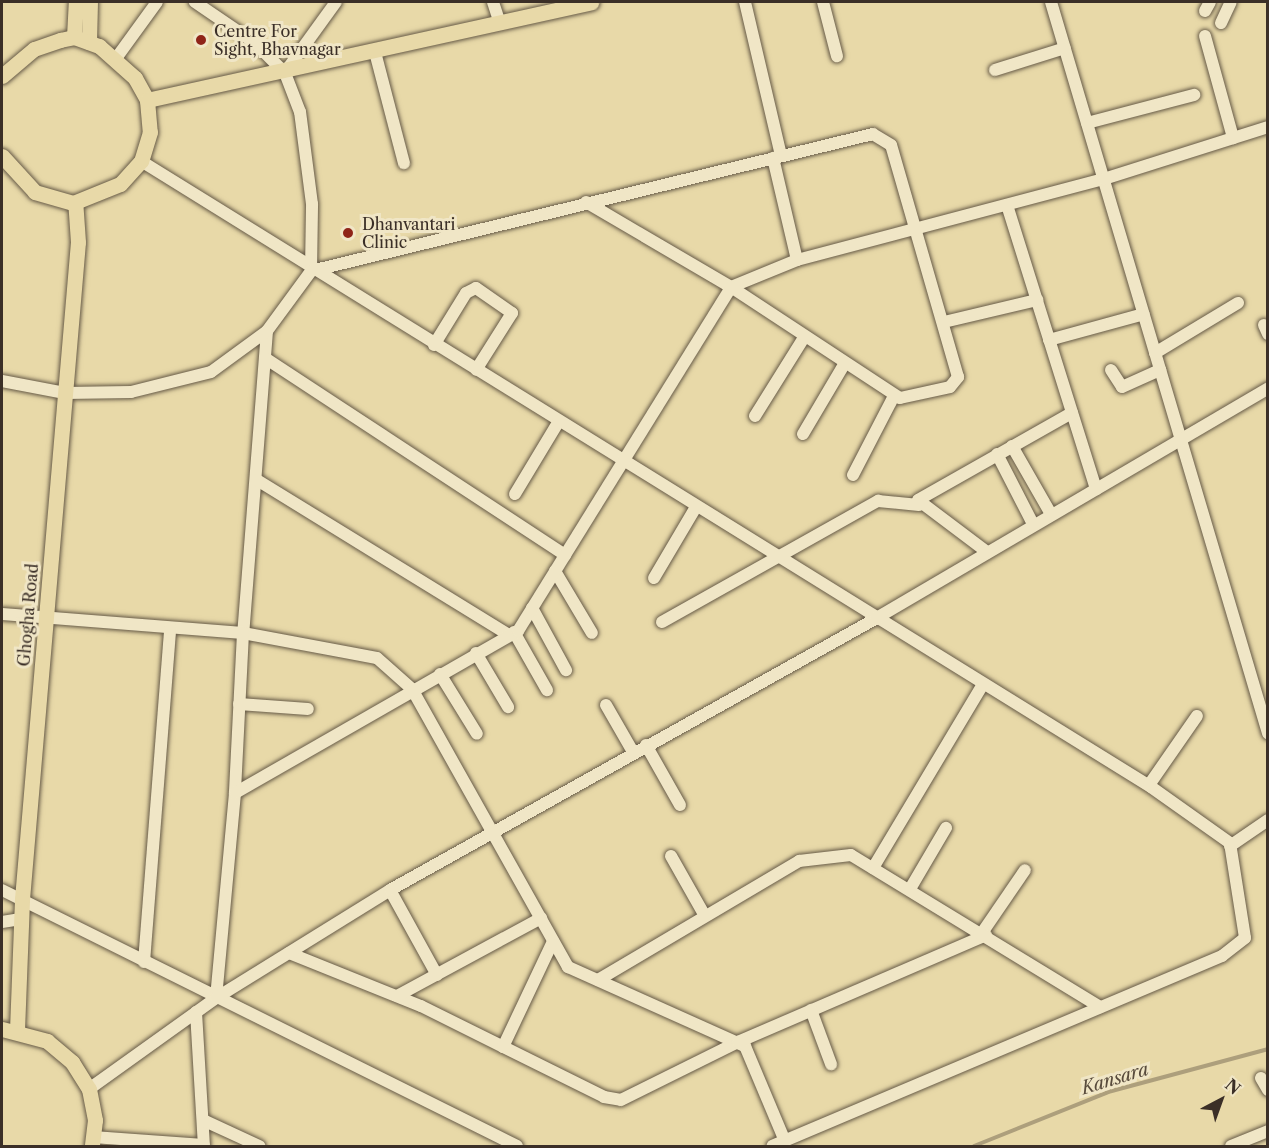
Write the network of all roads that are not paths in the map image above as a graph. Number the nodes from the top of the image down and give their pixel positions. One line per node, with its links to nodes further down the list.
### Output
1 (76, 2): 15 (main road)
2 (90, 2): 16 (main road)
3 (157, 2): 20 (street)
4 (195, 2): 22 (street)
5 (336, 2): 22 (street)
6 (493, 2): 12 (street)
7 (591, 2): 12 (main road)
8 (745, 2): 30 (street)
9 (823, 2): 19 (street)
10 (1051, 2): 17 (street)
11 (1231, 2): 13 (street)
12 (499, 21): 18 (main road)
13 (1221, 23)
14 (1205, 36): 28 (street)
15 (74, 37): 16 (main road); 23 (main road)
16 (89, 42): 20 (main road)
17 (1065, 48): 21 (street); 26 (street)
18 (375, 52): 22 (main road); 32 (street)
19 (837, 56)
20 (117, 57): 25 (main road)
21 (995, 70)
22 (285, 73): 25 (main road); 39 (street)
23 (2, 76)
24 (1194, 95): 26 (street)
25 (147, 100): 31 (main road)
26 (1087, 123): 33 (street)
27 (1268, 127): 28 (street)
28 (1233, 138): 33 (street)
29 (2, 156): 35 (main road)
30 (777, 157): 34 (street); 37 (street); 38 (street)
31 (141, 161): 35 (main road); 39 (street)
32 (404, 163)
33 (1104, 179): 36 (street); 43 (street)
34 (585, 202): 39 (street); 40 (street)
35 (75, 203): 57 (main road, Ghogha Road)
36 (1007, 205): 37 (street); 41 (street)
37 (916, 229): 38 (street); 44 (street)
38 (797, 260): 40 (street)
39 (311, 271): 45 (street); 48 (street)
40 (731, 287): 46 (street); 66 (street)
41 (1037, 300): 44 (street); 47 (street)
42 (1238, 303): 49 (street)
43 (1144, 314): 47 (street); 49 (street)
44 (944, 322): 58 (street)
45 (267, 331): 50 (street); 57 (street)
46 (805, 336): 51 (street); 60 (street)
47 (1049, 340): 59 (street)
48 (434, 345): 52 (street); 52 (street)
49 (1155, 353): 54 (street)
50 (265, 358): 68 (street); 76 (street)
51 (844, 363): 58 (street); 62 (street)
52 (476, 370): 61 (street)
53 (1111, 370): 54 (street)
54 (1160, 370): 63 (street)
55 (2, 381): 57 (street)
56 (1268, 388): 63 (street)
57 (65, 393): 82 (main road, Ghogha Road)
58 (894, 396): 67 (street)
59 (1072, 413): 64 (street); 69 (street)
60 (755, 416)
61 (560, 421): 66 (street); 70 (street)
62 (803, 434)
63 (1181, 440): 69 (street); 100 (street)
64 (1012, 446): 65 (street); 73 (street)
65 (997, 454): 71 (street); 74 (street)
66 (624, 462): 72 (street); 76 (street)
67 (853, 475)
68 (257, 480): 86 (street); 88 (street)
69 (1096, 489): 73 (street)
70 (515, 494)
71 (919, 504): 75 (street); 77 (street)
72 (696, 507): 77 (street); 79 (street)
73 (1051, 514): 74 (street)
74 (1033, 524): 75 (street)
75 (987, 552): 83 (street)
76 (565, 555): 78 (street)
77 (779, 559): 83 (street); 84 (street)
78 (555, 572): 80 (street); 87 (street)
79 (654, 578)
80 (532, 608): 88 (street); 90 (street)
81 (2, 614): 82 (street)
82 (46, 618): 85 (street); 117 (main road, Ghogha Road)
83 (874, 619): 92 (street); 102 (street)
84 (662, 622)
85 (170, 628): 86 (street); 125 (street)
86 (243, 633): 93 (street); 95 (street)
87 (592, 633)
88 (512, 634): 89 (street); 94 (street)
89 (476, 653): 91 (street); 97 (street)
90 (566, 670)
91 (440, 674): 93 (street); 101 (street)
92 (983, 684): 104 (street); 112 (street)
93 (412, 688): 105 (street); 109 (street)
94 (547, 690)
95 (239, 704): 98 (street); 105 (street)
96 (606, 705): 103 (street)
97 (508, 707)
98 (308, 709)
99 (1197, 716): 104 (street)
100 (1268, 733)
101 (477, 734)
102 (646, 745): 103 (street); 106 (street)
103 (633, 752): 109 (street)
104 (1149, 785): 110 (street)
105 (235, 793): 129 (street)
106 (680, 805)
107 (1268, 820): 110 (street)
108 (946, 828): 114 (street)
109 (495, 833): 116 (street); 119 (street)
110 (1230, 846): 130 (street)
111 (671, 856): 118 (street)
112 (873, 868): 114 (street); 118 (street)
113 (1025, 870): 122 (street)
114 (910, 889): 122 (street)
115 (2, 890): 117 (street)
116 (390, 890): 124 (street); 126 (street)
117 (22, 899): 120 (main road, Ghogha Road); 125 (street)
118 (705, 916): 127 (street)
119 (541, 918): 123 (street); 126 (street)
120 (21, 919): 121 (street); 133 (main road, Ghogha Road)
121 (2, 922)
122 (984, 934): 130 (street); 131 (street)
123 (553, 941): 127 (street); 135 (street)
124 (289, 953): 128 (street); 129 (street)
125 (144, 962): 129 (street)
126 (437, 975): 128 (street)
127 (598, 980): 134 (street)
128 (397, 996): 135 (street)
129 (216, 998): 132 (street); 146 (street)
130 (1100, 1007): 142 (street)
131 (811, 1010): 134 (street); 136 (street)
132 (196, 1012): 138 (street); 140 (street)
133 (9, 1030): 138 (main road)
134 (738, 1042): 135 (street); 142 (street)
135 (503, 1047)
136 (831, 1064)
137 (1261, 1078): 139 (street)
138 (89, 1089): 143 (main road)
139 (1268, 1090)
140 (205, 1120): 144 (street); 145 (street)
141 (1268, 1131): 148 (street)
142 (784, 1141): 147 (street)
143 (93, 1142): 144 (street)
144 (204, 1146)
145 (259, 1146)
146 (518, 1146)
147 (771, 1146)
148 (1231, 1146)

